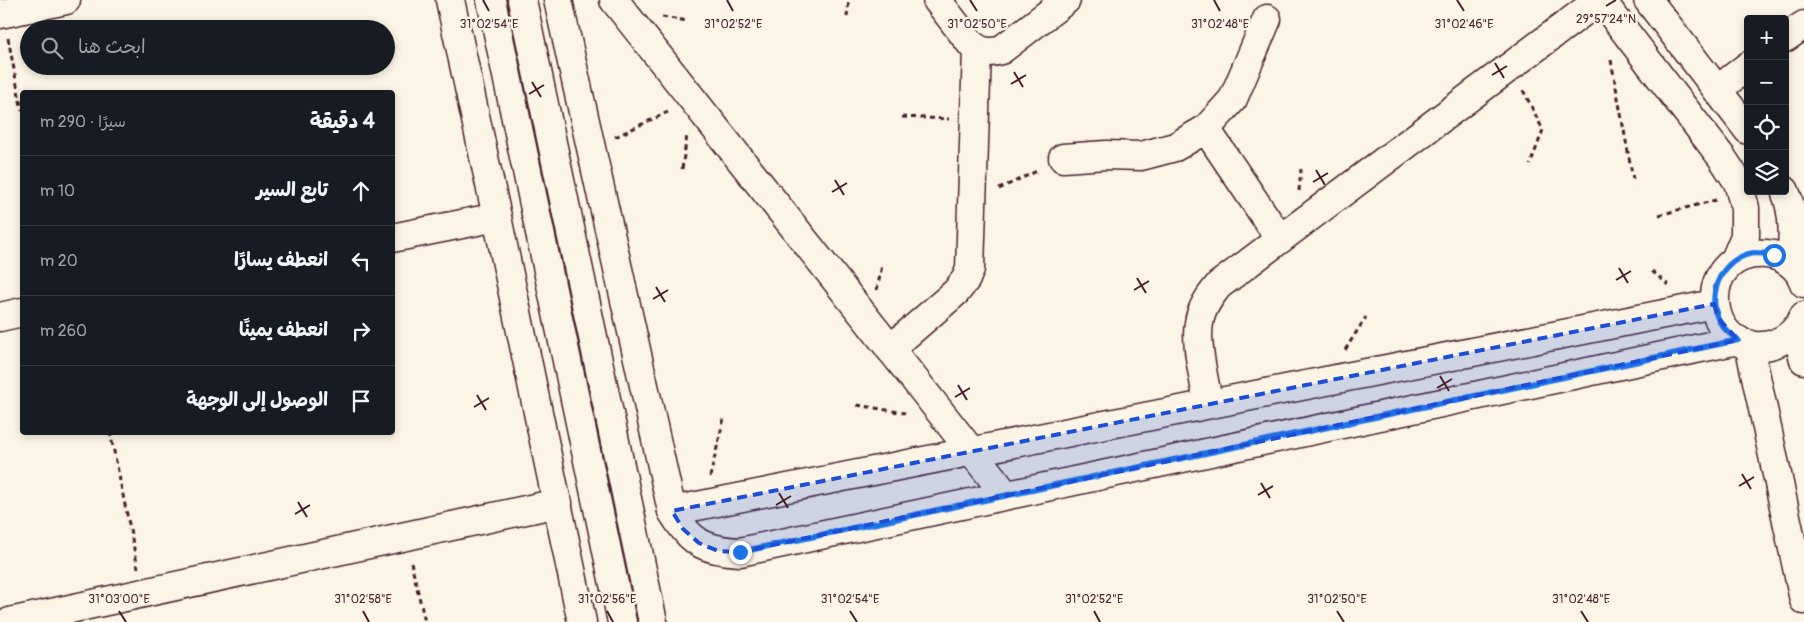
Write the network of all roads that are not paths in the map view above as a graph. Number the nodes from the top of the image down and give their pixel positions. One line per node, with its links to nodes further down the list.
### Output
1 (66, 0): 11 (street)
2 (450, 0): 25 (street)
3 (491, 0): 23 (street)
4 (522, 0): 21 (street)
5 (558, 0): 41 (street)
6 (937, 0): 15 (street)
7 (1066, 0): 15 (street)
8 (1600, 0): 22 (street); 27 (street)
9 (1648, 0): 17 (street)
10 (616, 1): 35 (street)
11 (1, 14)
12 (1267, 19): 19 (street)
13 (1804, 24): 14 (street)
14 (1789, 35)
15 (977, 49): 35 (street)
16 (1744, 69): 17 (street)
17 (1716, 90): 18 (street)
18 (1744, 125)
19 (1206, 129): 20 (street); 27 (street)
20 (1063, 158)
21 (559, 176): 23 (street); 47 (street)
22 (1743, 180): 28 (street)
23 (530, 182): 42 (street)
24 (1793, 202): 29 (street)
25 (498, 217): 26 (street); 40 (street)
26 (395, 237)
27 (1280, 239): 37 (street)
28 (1735, 260): 29 (street); 30 (street)
29 (1800, 272)
30 (1714, 304): 34 (street); 37 (street)
31 (20, 312): 32 (street)
32 (0, 316)
33 (1801, 325): 34 (street); 36 (street)
34 (1744, 342): 39 (street); 43 (street)
35 (890, 349): 38 (street)
36 (1804, 360)
37 (1208, 404): 38 (street)
38 (970, 450): 39 (street); 41 (street)
39 (1006, 496): 41 (street)
40 (558, 503): 44 (street); 45 (street)
41 (672, 510)
42 (616, 596): 44 (street); 46 (street)
43 (1804, 600)
44 (580, 612)
45 (10, 622)
46 (622, 622)
47 (654, 622)

